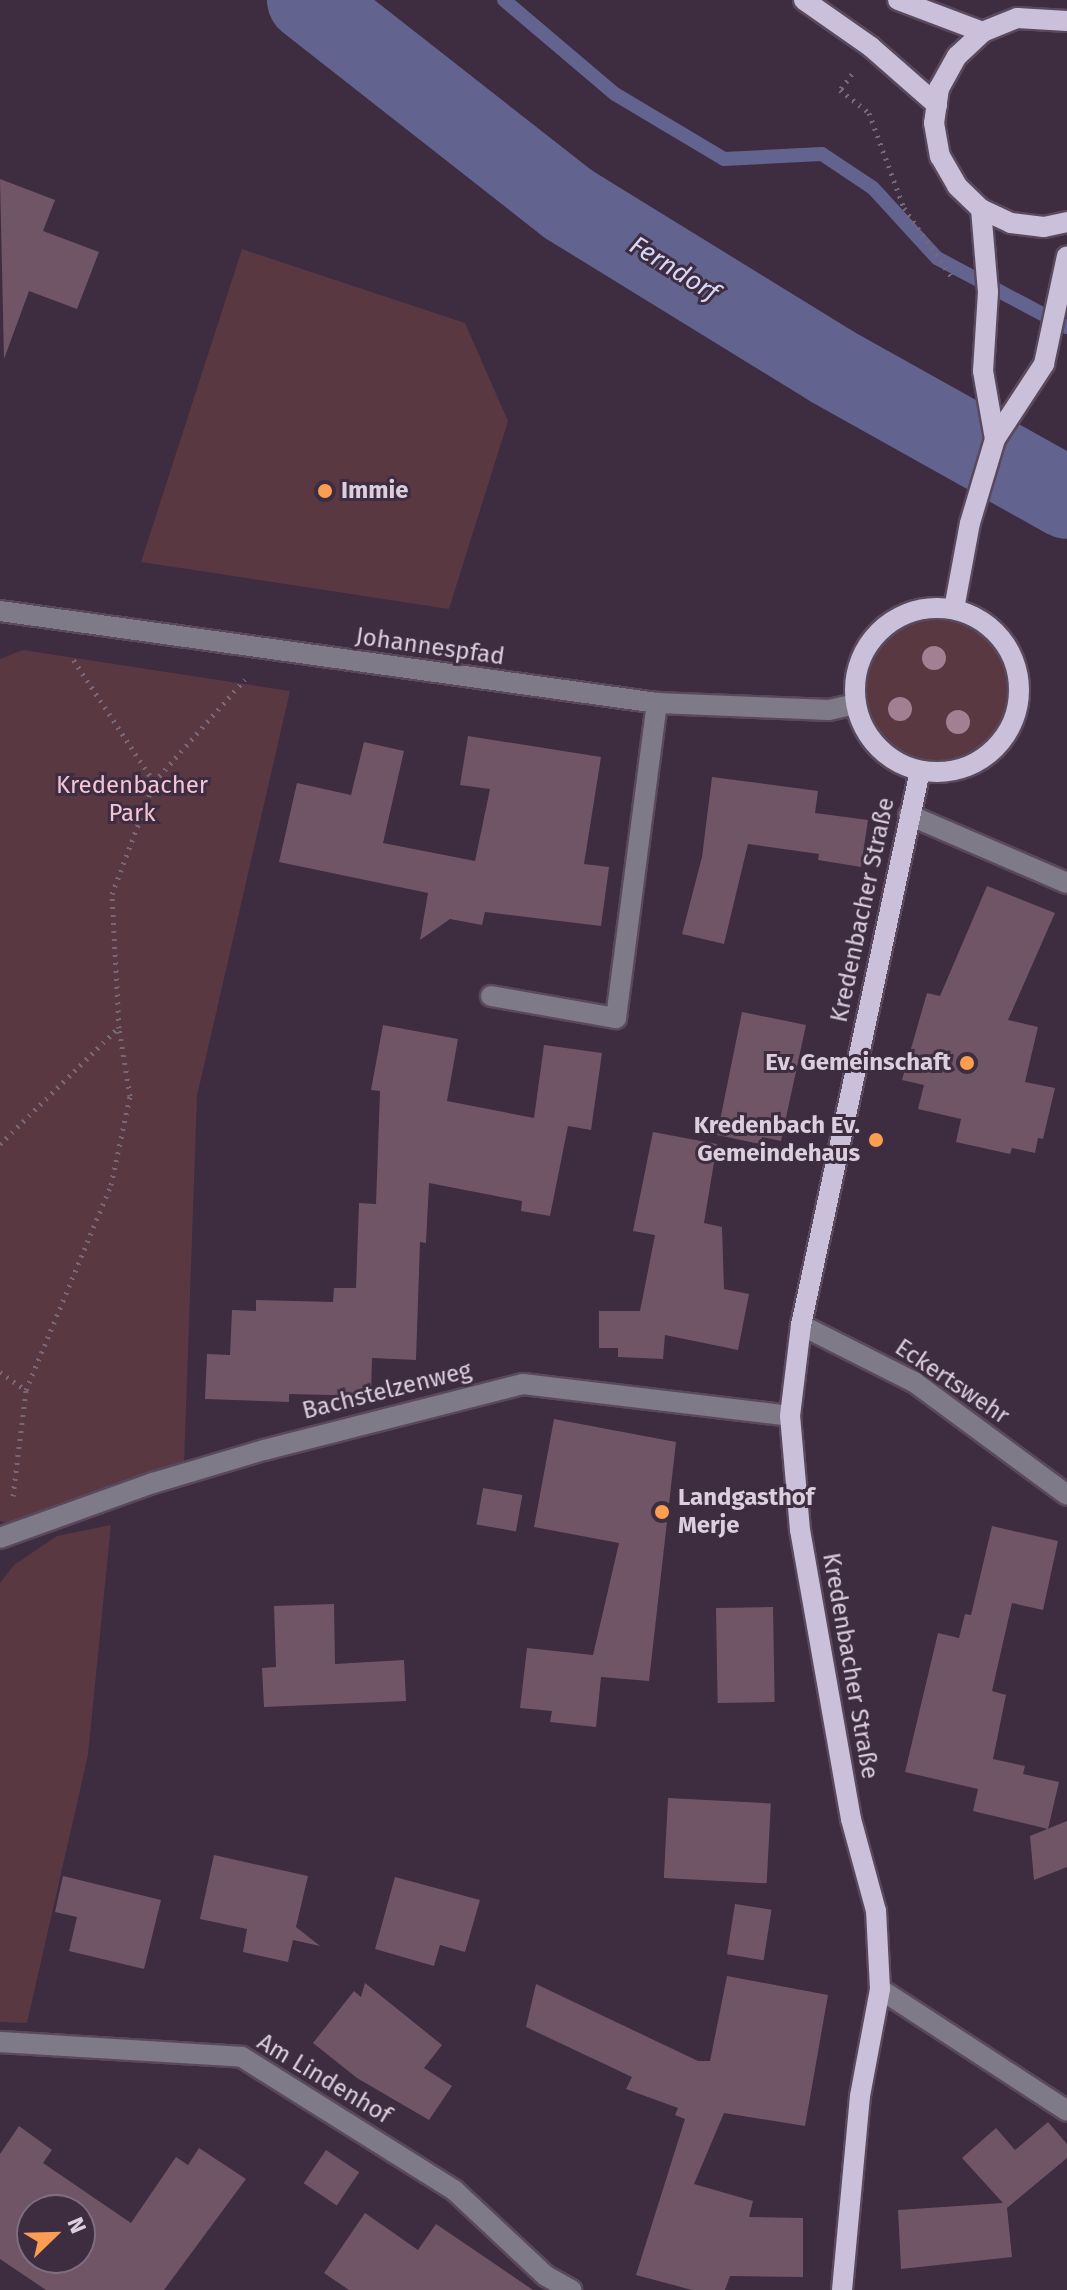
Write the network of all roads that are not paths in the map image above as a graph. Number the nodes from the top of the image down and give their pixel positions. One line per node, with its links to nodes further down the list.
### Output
1 (804, 0): 5 (main road)
2 (898, 0): 4 (main road)
3 (1066, 17): 4 (main road)
4 (983, 32): 5 (main road)
5 (937, 105): 6 (main road)
6 (981, 209): 7 (main road); 9 (main road)
7 (1067, 222)
8 (1067, 256): 9 (main road)
9 (995, 439): 10 (main road)
10 (954, 609): 13 (main road); 14 (main road)
11 (0, 611): 12 (street, Johannespfad)
12 (657, 703): 13 (street, Johannespfad); 17 (street)
13 (856, 704): 14 (main road)
14 (920, 771): 15 (main road, Kredenbacher Straße)
15 (909, 815): 16 (street); 18 (main road, Kredenbacher Straße)
16 (1067, 883)
17 (491, 996)
18 (801, 1325): 19 (main road, Kredenbacher Straße); 20 (street, Eckertswehr)
19 (790, 1416): 21 (street, Bachstelzenweg); 22 (main road, Kredenbacher Straße)
20 (1067, 1495)
21 (4, 1537)
22 (880, 1989): 24 (street); 26 (main road, Kredenbacher Straße)
23 (0, 2042): 25 (street, Am Lindenhof)
24 (1067, 2111)
25 (571, 2290)
26 (842, 2290)

